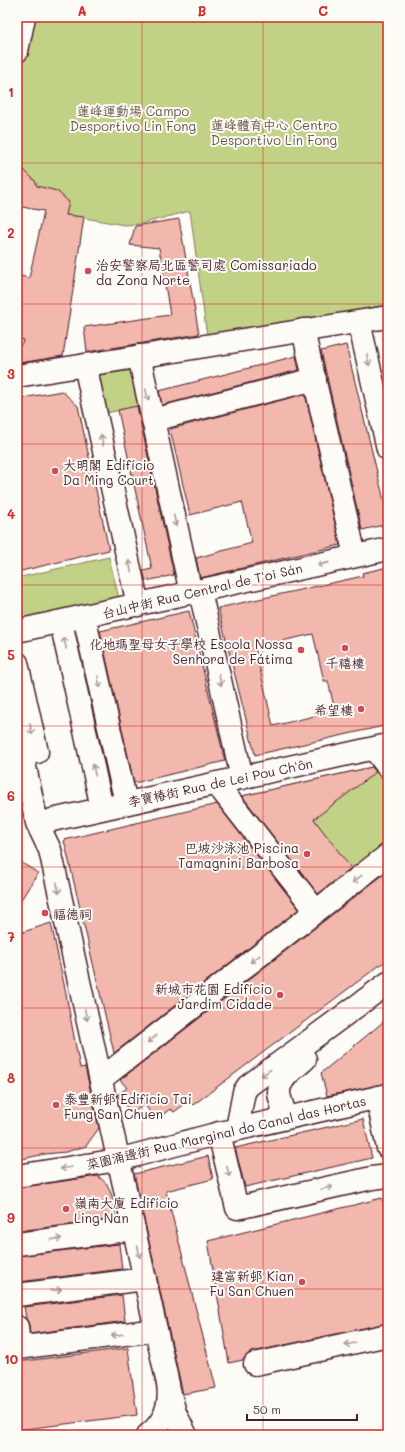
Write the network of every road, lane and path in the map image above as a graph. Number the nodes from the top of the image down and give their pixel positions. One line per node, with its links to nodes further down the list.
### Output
1 (24, 17): 2 (street)
2 (17, 51)
3 (388, 317): 4 (street)
4 (359, 322): 5 (street); 11 (street, one-way to 11)
5 (303, 330): 6 (street); 9 (street)
6 (139, 356): 7 (street); 10 (street, one-way to 10)
7 (85, 365): 8 (street); 15 (street, one-way to 7)
8 (17, 376)
9 (315, 379): 10 (street); 13 (street)
10 (153, 420): 14 (street, one-way to 14)
11 (388, 450)
12 (388, 549): 13 (street, 台山中街 Rua Central de T'oi Sán)
13 (355, 556): 14 (street, 台山中街 Rua Central de T'oi Sán, one-way to 14)
14 (196, 592): 15 (street, 台山中街 Rua Central de T'oi Sán); 23 (street, one-way to 23)
15 (138, 605): 16 (street, 台山中街 Rua Central de T'oi Sán)
16 (84, 616): 17 (street, 台山中街 Rua Central de T'oi Sán); 25 (street, one-way to 25)
17 (61, 622): 18 (street, 台山中街 Rua Central de T'oi Sán); 26 (street, one-way to 17)
18 (17, 631)
19 (17, 663): 27 (street, one-way to 27)
20 (17, 730): 28 (street)
21 (381, 747): 22 (street); 23 (street, 李寶椿街 Rua de Lei Pou Ch'ôn)
22 (388, 767)
23 (242, 778): 24 (street, 李寶椿街 Rua de Lei Pou Ch'ôn)
24 (216, 783): 25 (street, 李寶椿街 Rua de Lei Pou Ch'ôn); 30 (street)
25 (126, 803): 26 (street, 李寶椿街 Rua de Lei Pou Ch'ôn)
26 (102, 808): 27 (street, 李寶椿街 Rua de Lei Pou Ch'ôn)
27 (52, 820): 28 (street)
28 (50, 850): 32 (street, one-way to 32)
29 (388, 855): 30 (street, one-way to 30)
30 (316, 911): 32 (street, one-way to 32)
31 (388, 984): 34 (street); 35 (street, one-way to 35)
32 (101, 1079): 37 (street)
33 (382, 1096): 34 (street, 菜園涌邊街 Rua Marginal do Canal das Hortas); 36 (street)
34 (286, 1118): 35 (street, 菜園涌邊街 Rua Marginal do Canal das Hortas)
35 (228, 1131): 37 (street, 菜園涌邊街 Rua Marginal do Canal das Hortas); 39 (street, one-way to 39)
36 (388, 1148)
37 (118, 1160): 38 (street, 菜園涌邊街 Rua Marginal do Canal das Hortas, one-way to 38); 40 (street)
38 (17, 1176)
39 (388, 1176)
40 (134, 1229): 41 (street, one-way to 40); 42 (street, one-way to 42)
41 (17, 1244)
42 (145, 1279): 43 (street, one-way to 42); 44 (street)
43 (17, 1295)
44 (156, 1330): 46 (street, one-way to 46); 48 (street)
45 (388, 1335): 47 (street, one-way to 47)
46 (18, 1341)
47 (255, 1364)
48 (168, 1385): 49 (street); 50 (street)
49 (148, 1435)
50 (186, 1435)

